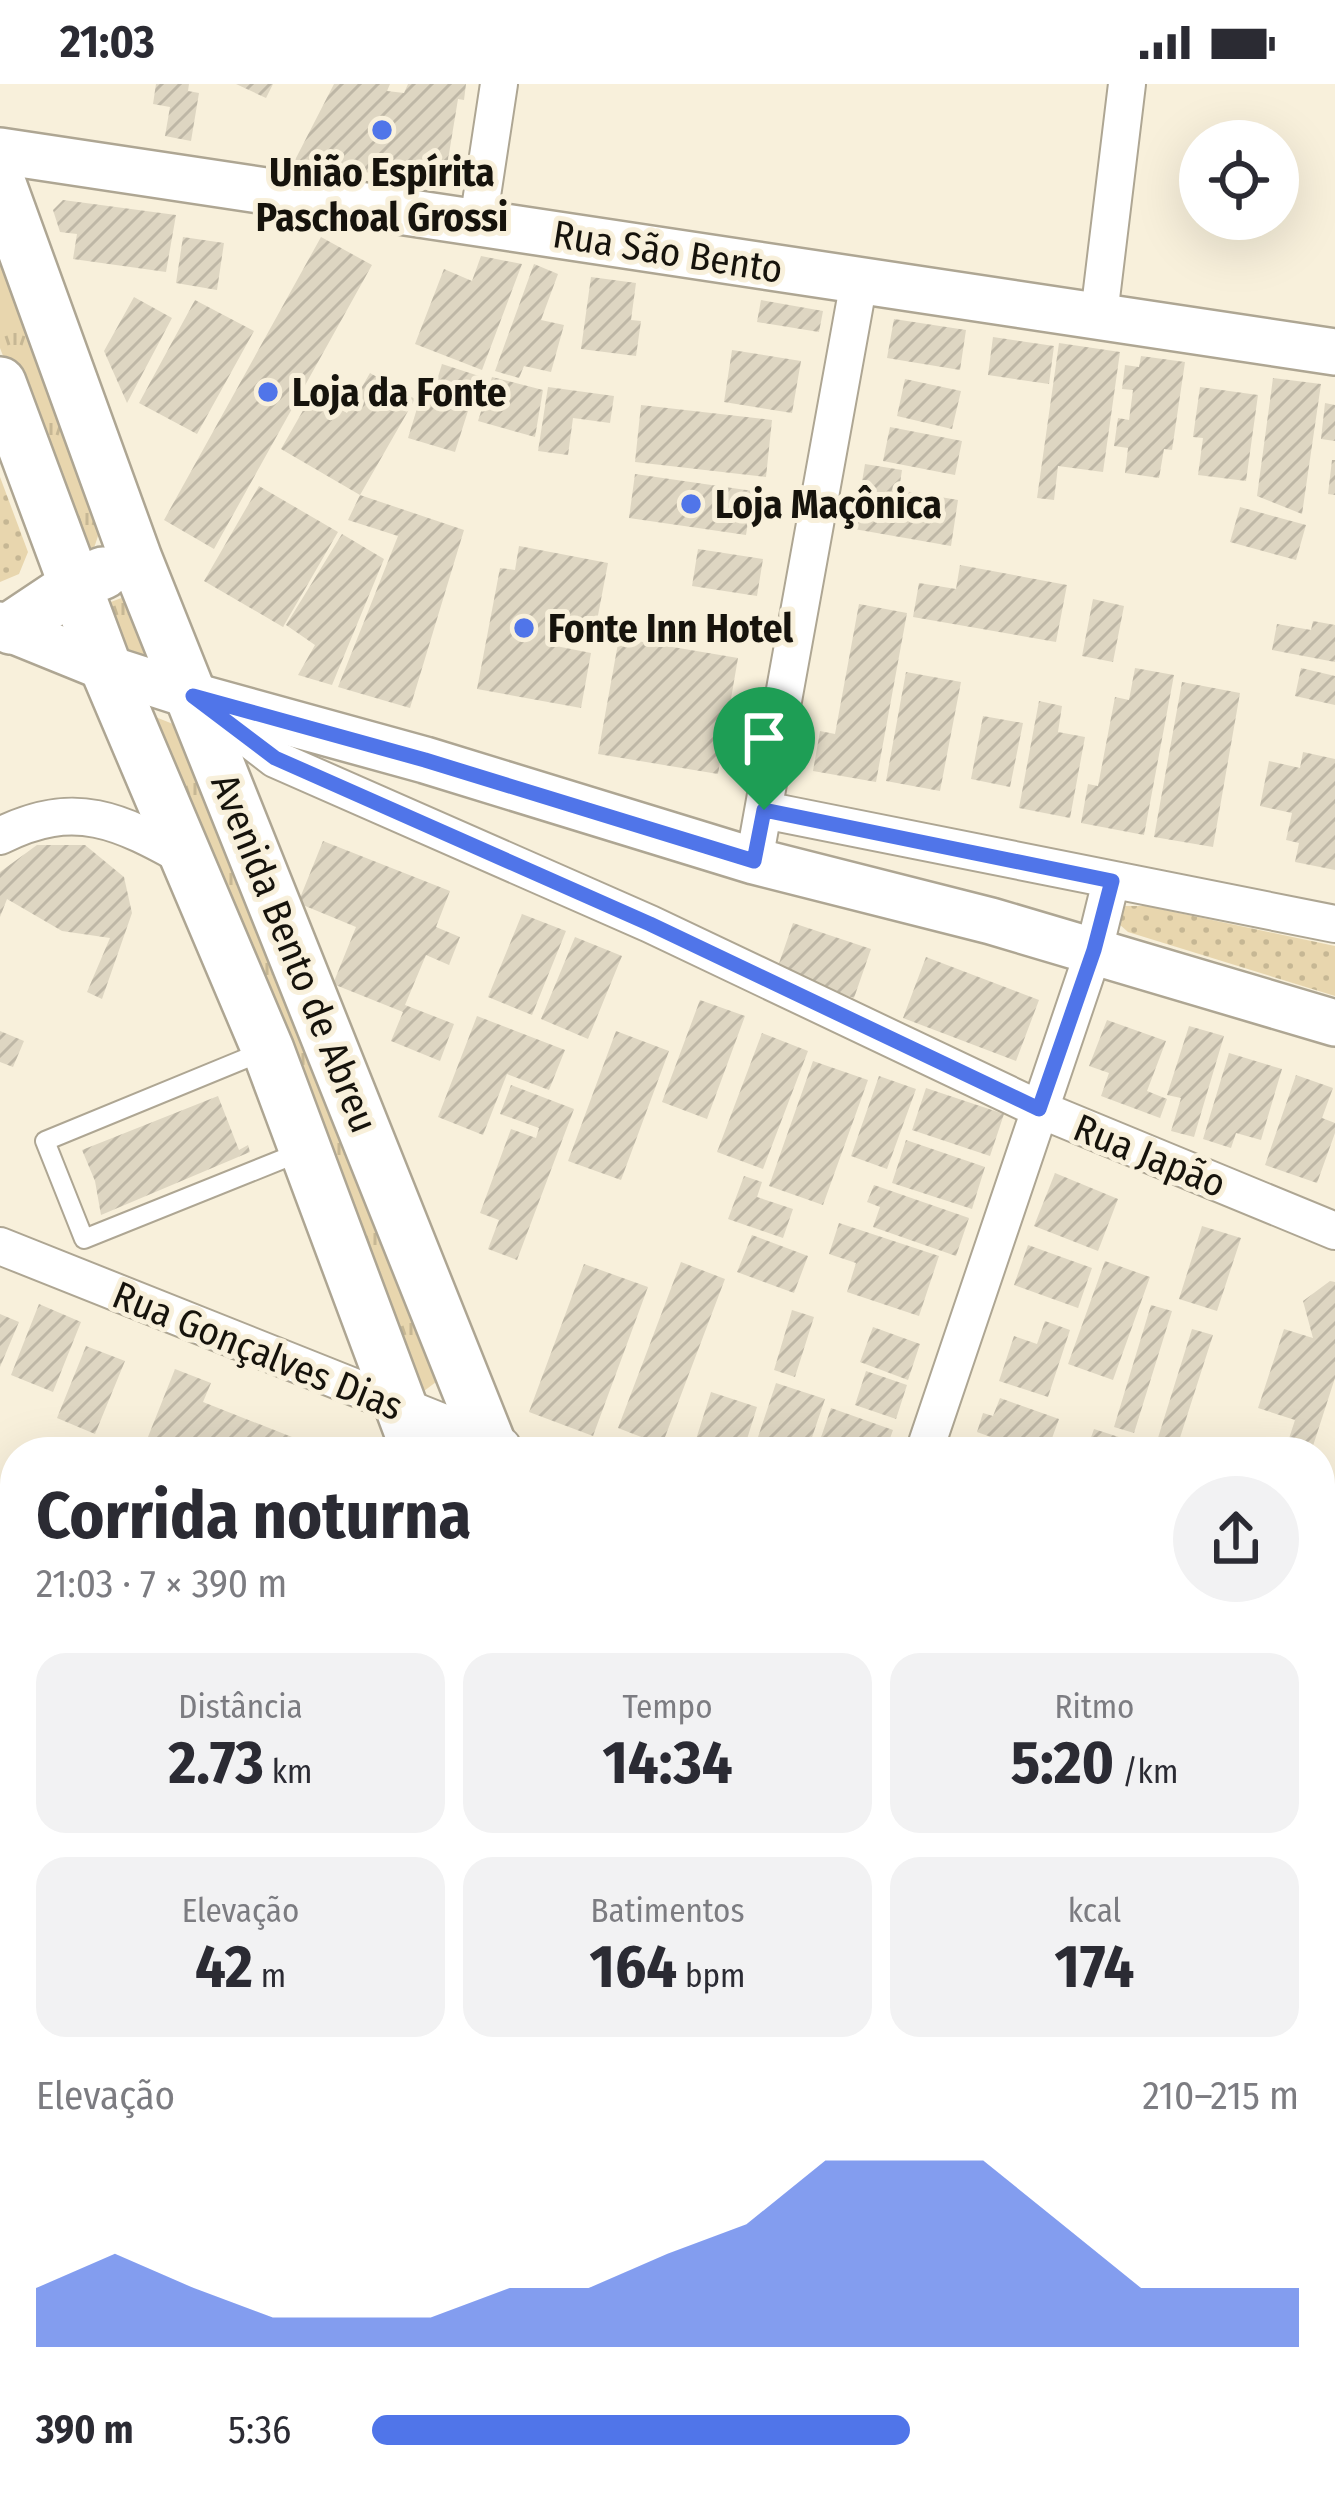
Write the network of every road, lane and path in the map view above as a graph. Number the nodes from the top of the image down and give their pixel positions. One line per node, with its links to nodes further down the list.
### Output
1 (499, 84): 5 (street)
2 (1127, 84): 7 (street)
3 (0, 151): 5 (street, Rua São Bento)
4 (0, 184): 10 (main road, Avenida Bento de Abreu)
5 (478, 221): 6 (street, Rua São Bento)
6 (859, 281): 7 (street, Rua São Bento); 15 (street)
7 (1099, 315): 8 (street, Rua São Bento)
8 (1335, 352)
9 (0, 383): 11 (main road, Avenida Bento de Abreu)
10 (136, 559): 11 (main road); 14 (main road, Avenida Bento de Abreu)
11 (77, 584): 12 (main road); 13 (main road, Avenida Bento de Abreu)
12 (6, 626): 13 (street)
13 (106, 668): 14 (street); 17 (main road, Avenida Bento de Abreu)
14 (193, 696): 18 (street); 24 (street, Rua Japão); 30 (main road, Avenida Bento de Abreu)
15 (764, 810): 18 (street); 19 (street)
16 (0, 836): 17 (street)
17 (188, 859): 23 (main road, Avenida Bento de Abreu)
18 (754, 861): 21 (street)
19 (1112, 881): 20 (street); 21 (street)
20 (1335, 924)
21 (1094, 950): 22 (street); 24 (street)
22 (1335, 1023)
23 (268, 1050): 25 (main road, Avenida Bento de Abreu); 25 (lane)
24 (1039, 1109): 26 (street, Rua Japão); 31 (street)
25 (306, 1150): 28 (main road, Avenida Bento de Abreu)
26 (1335, 1231)
27 (0, 1246): 28 (street, Rua Gonçalves Dias)
28 (409, 1429): 29 (street, Rua Gonçalves Dias)
29 (447, 1437)
30 (495, 1437)
31 (929, 1437)

